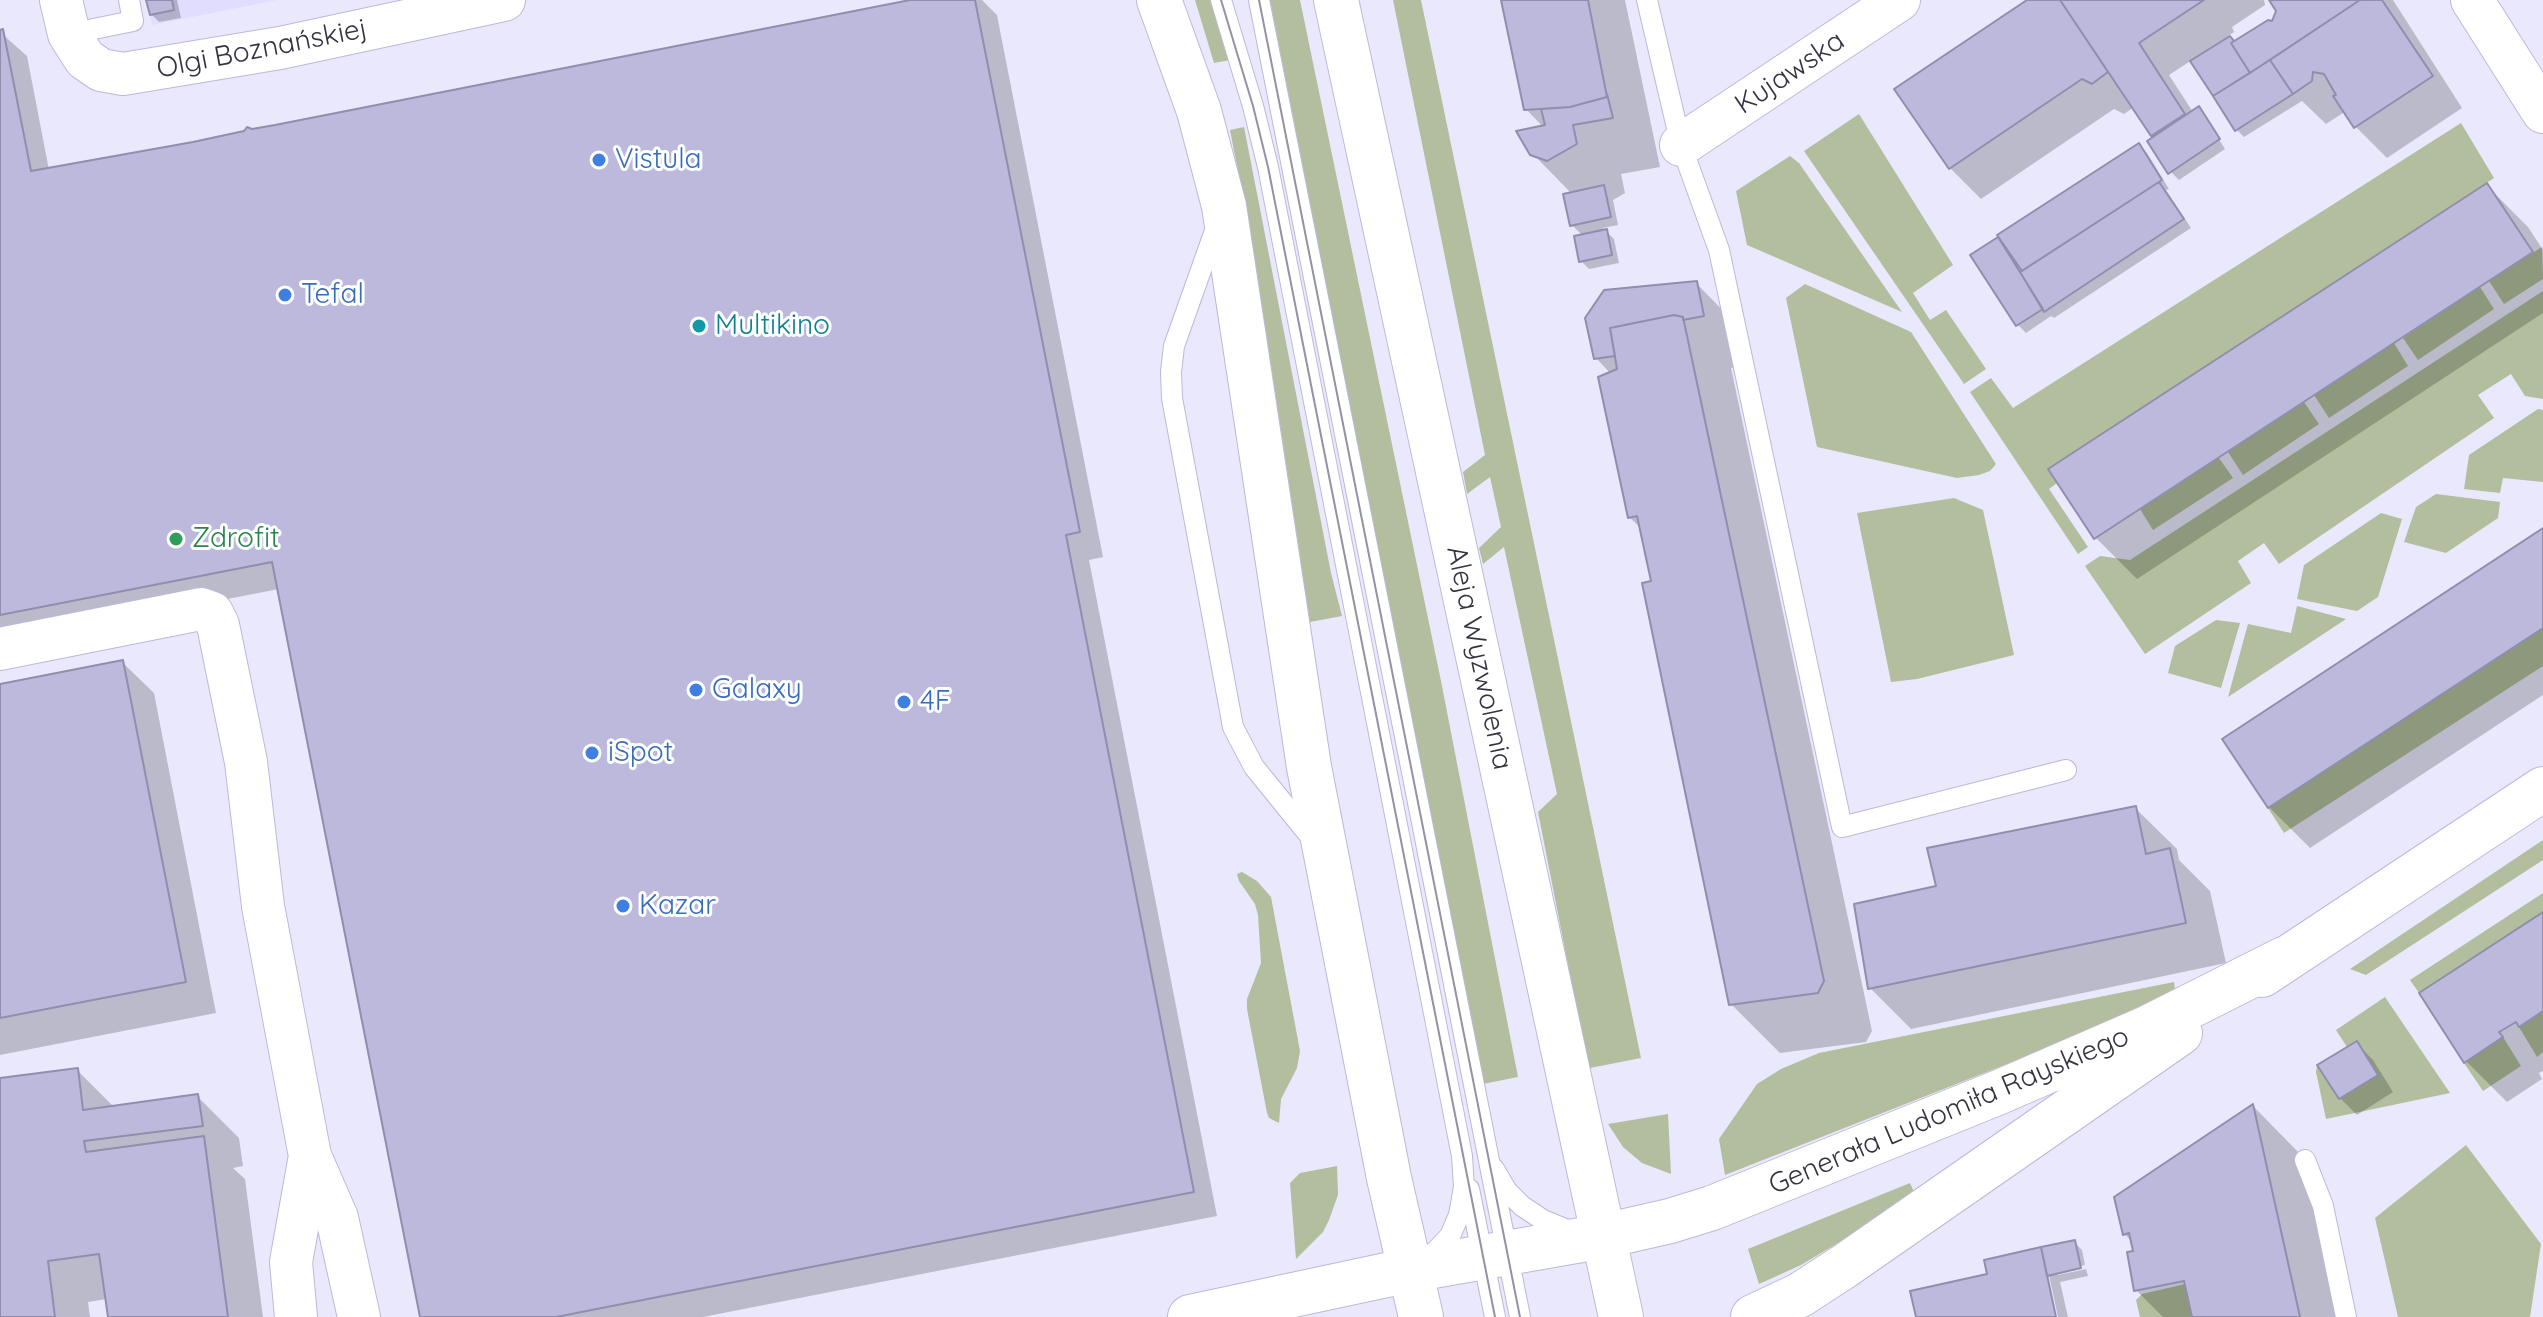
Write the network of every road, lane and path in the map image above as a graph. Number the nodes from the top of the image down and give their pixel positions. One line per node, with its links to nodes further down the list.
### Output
1 (129, 0): 11 (lane)
2 (504, 0): 11 (street, Olgi Boznańskiej)
3 (1159, 0): 15 (street)
4 (1221, 0): 22 (lane)
5 (1247, 0): 13 (lane)
6 (1259, 0): 13 (lane)
7 (1336, 0): 25 (street, Aleja Wyzwolenia)
8 (1647, 0): 14 (lane)
9 (1899, 0): 14 (street, Kujawska)
10 (2472, 0): 12 (street)
11 (65, 17)
12 (2543, 112)
13 (1285, 128): 21 (lane)
14 (1681, 145): 17 (lane)
15 (1224, 206): 19 (street); 19 (lane)
16 (0, 649): 23 (street)
17 (2066, 770)
18 (2543, 789): 20 (street, Generała Ludomiła Rayskiego)
19 (1326, 857): 27 (street)
20 (2284, 959): 25 (street, Generała Ludomiła Rayskiego); 35 (street, Generała Ludomiła Rayskiego)
21 (1483, 1135): 25 (lane); 26 (lane)
22 (1459, 1139): 26 (lane); 27 (lane)
23 (310, 1156): 28 (street); 29 (street)
24 (2305, 1160): 36 (lane)
25 (1604, 1236): 26 (street); 34 (street, Aleja Wyzwolenia)
26 (1495, 1256): 27 (street); 32 (lane); 33 (lane)
27 (1410, 1270): 30 (street); 31 (street)
28 (296, 1317)
29 (359, 1317)
30 (1190, 1317)
31 (1421, 1317)
32 (1495, 1317)
33 (1520, 1317)
34 (1621, 1317)
35 (1753, 1317)
36 (2346, 1317)

